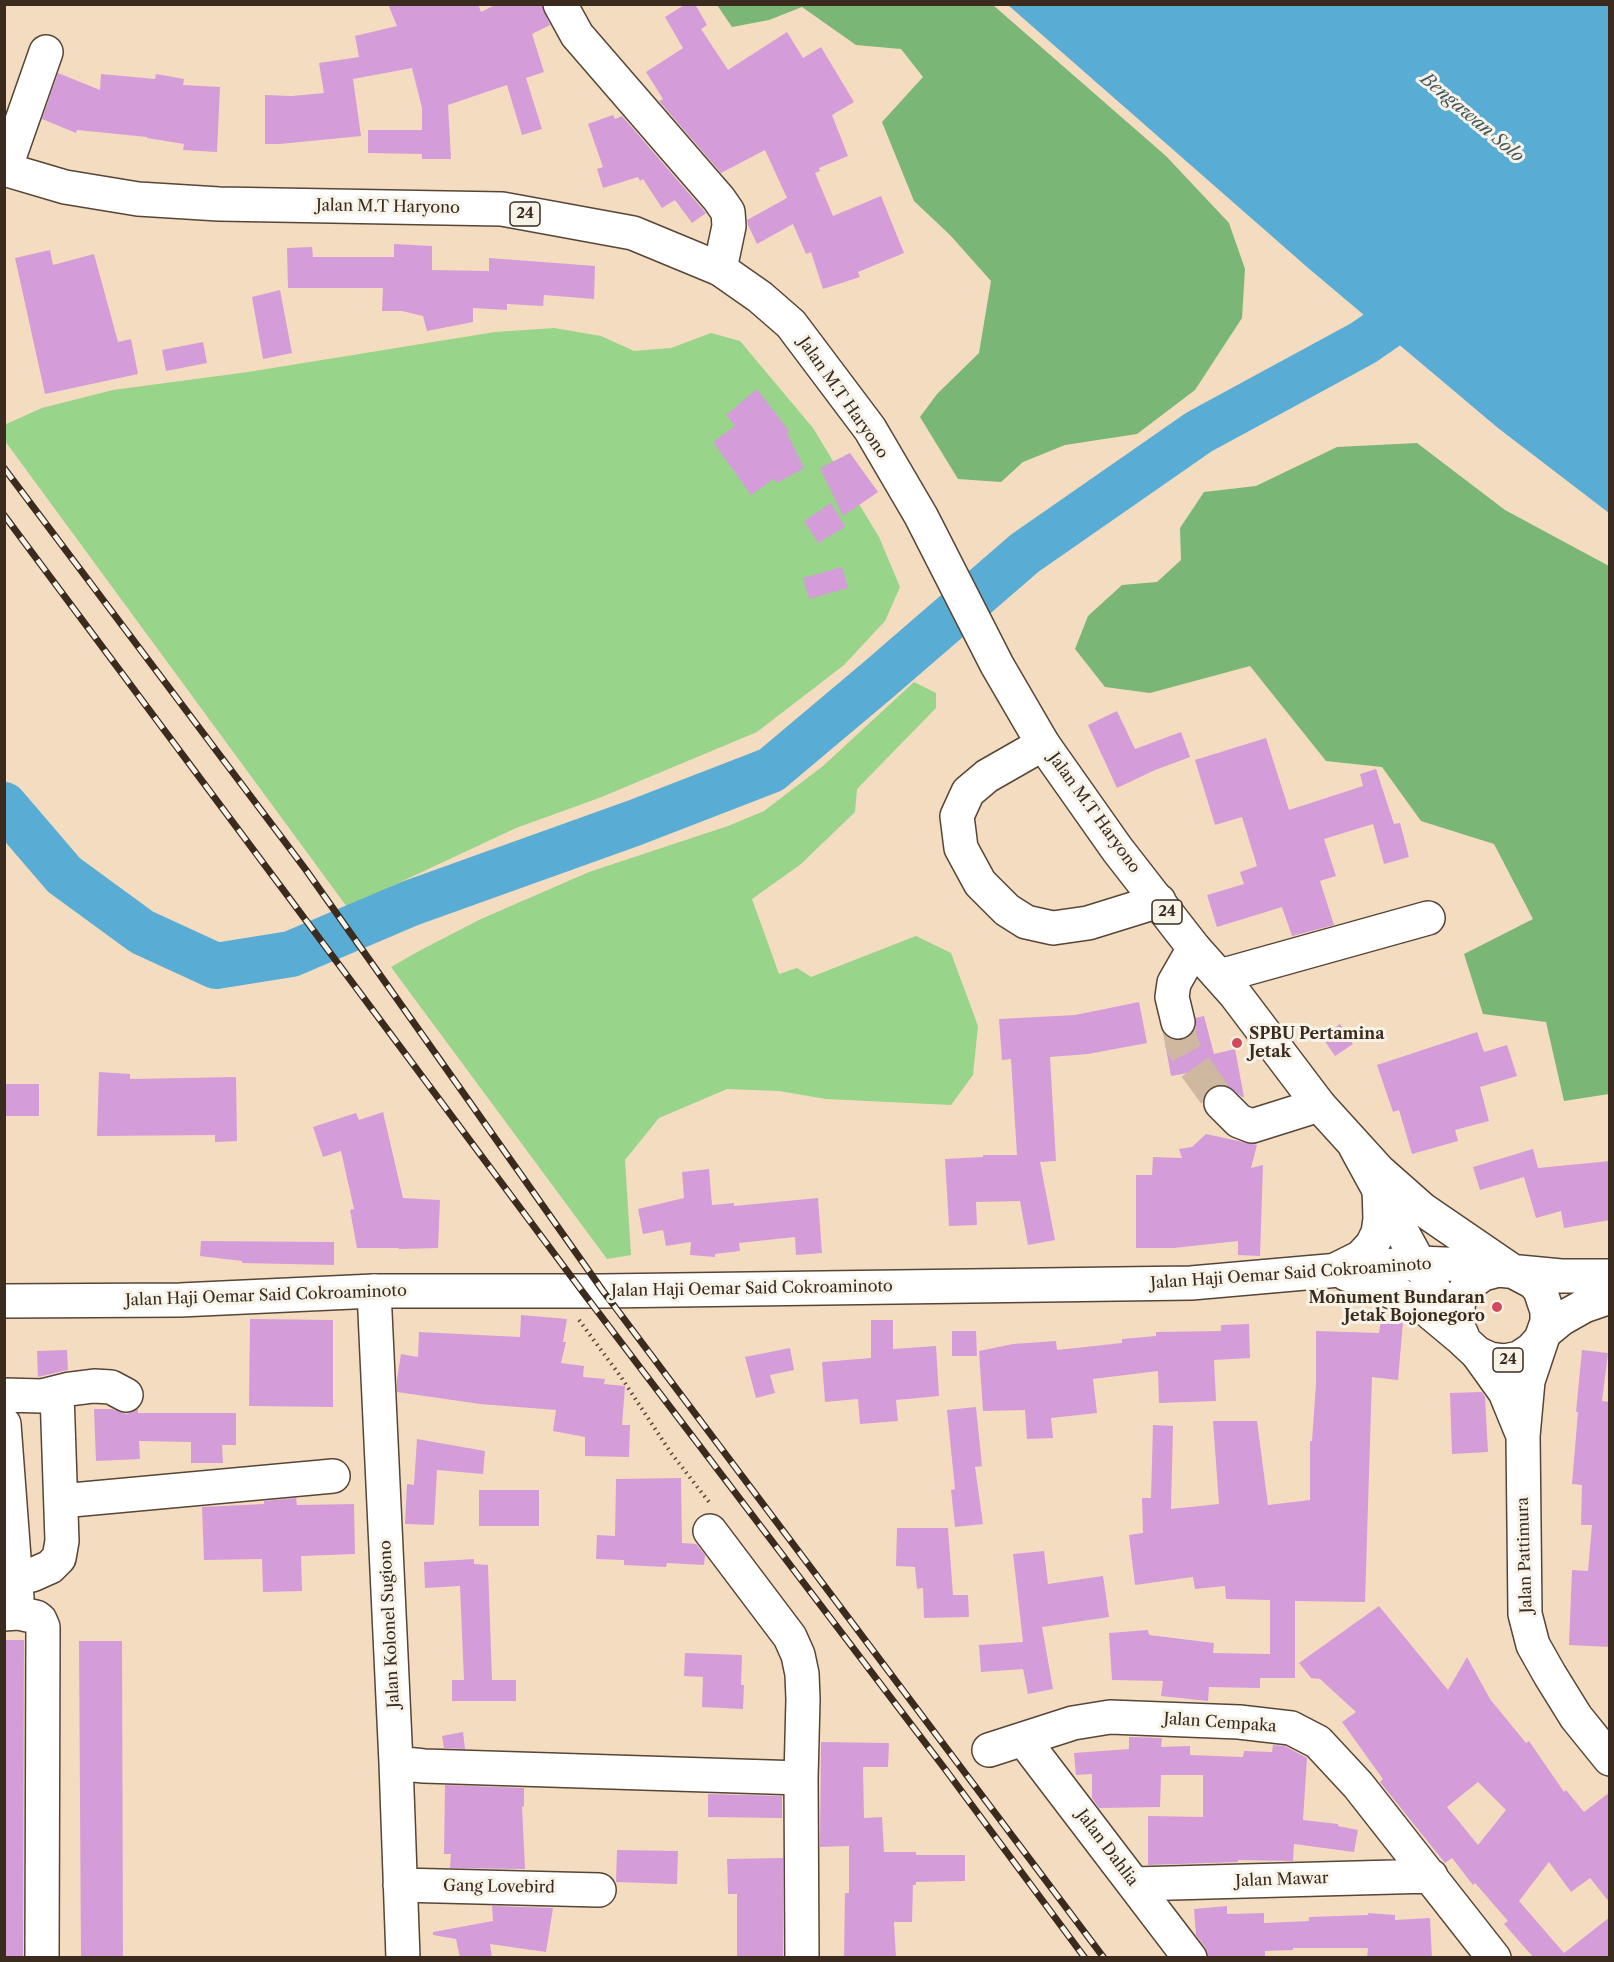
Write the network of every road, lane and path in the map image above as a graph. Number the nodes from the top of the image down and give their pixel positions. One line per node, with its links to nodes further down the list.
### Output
1 (560, 4): 4 (main road)
2 (46, 52): 3 (main road)
3 (5, 169): 4 (main road, Jalan M.T Haryono / 24)
4 (720, 269): 5 (main road, Jalan M.T Haryono / 24)
5 (1043, 744): 6 (main road, Jalan M.T Haryono / 24); 6 (main road)
6 (1159, 901): 8 (main road, Jalan M.T Haryono / 24)
7 (1428, 918): 9 (main road)
8 (1194, 948): 9 (main road, Jalan M.T Haryono / 24); 10 (main road)
9 (1220, 976): 12 (main road, Jalan M.T Haryono / 24)
10 (1178, 1022)
11 (1221, 1103): 12 (main road)
12 (1319, 1105): 13 (main road, Jalan M.T Haryono / 24)
13 (1355, 1146): 14 (main road, 24); 17 (main road, 24)
14 (1379, 1188): 15 (main road, 24); 16 (main road)
15 (1419, 1263): 16 (main road, Jalan Haji Oemar Said Cokroaminoto); 17 (main road, Jalan Haji Oemar Said Cokroaminoto); 24 (main road, 24)
16 (1336, 1270): 20 (main road, Jalan Haji Oemar Said Cokroaminoto); 24 (main road)
17 (1506, 1271): 18 (main road, 24); 23 (main road, Jalan Pattimura); 24 (main road)
18 (1610, 1276)
19 (374, 1291): 20 (main road, Jalan Haji Oemar Said Cokroaminoto); 22 (main road, Jalan Haji Oemar Said Cokroaminoto); 39 (main road, Jalan Kolonel Sugiono)
20 (557, 1291): 33 (path)
21 (1610, 1297): 23 (main road, 24)
22 (4, 1301)
23 (1544, 1332): 24 (main road, 24); 29 (main road, Jalan Pattimura)
24 (1471, 1347): 29 (main road)
25 (57, 1393): 26 (main road); 27 (main road); 32 (main road)
26 (4, 1395)
27 (126, 1395)
28 (4, 1424): 31 (main road)
29 (1523, 1436): 38 (main road, Jalan Pattimura)
30 (333, 1476): 32 (main road)
31 (7, 1496): 34 (main road)
32 (61, 1501): 34 (main road)
33 (711, 1518): 40 (main road)
34 (15, 1576): 35 (main road)
35 (11, 1613): 45 (main road)
36 (1023, 1739): 37 (main road, Jalan Cempaka); 41 (main road, Jalan Cempaka); 42 (main road, Jalan Dahlia)
37 (989, 1750)
38 (1610, 1759)
39 (396, 1763): 40 (main road); 43 (main road, Jalan Kolonel Sugiono)
40 (801, 1778): 47 (main road)
41 (1431, 1876): 42 (main road, Jalan Mawar); 49 (main road, Jalan Cempaka)
42 (1134, 1884): 48 (main road, Jalan Dahlia)
43 (400, 1885): 44 (main road, Gang Lovebird); 46 (main road, Jalan Kolonel Sugiono)
44 (599, 1890)
45 (42, 1958)
46 (403, 1958)
47 (802, 1958)
48 (1190, 1958)
49 (1494, 1958)

